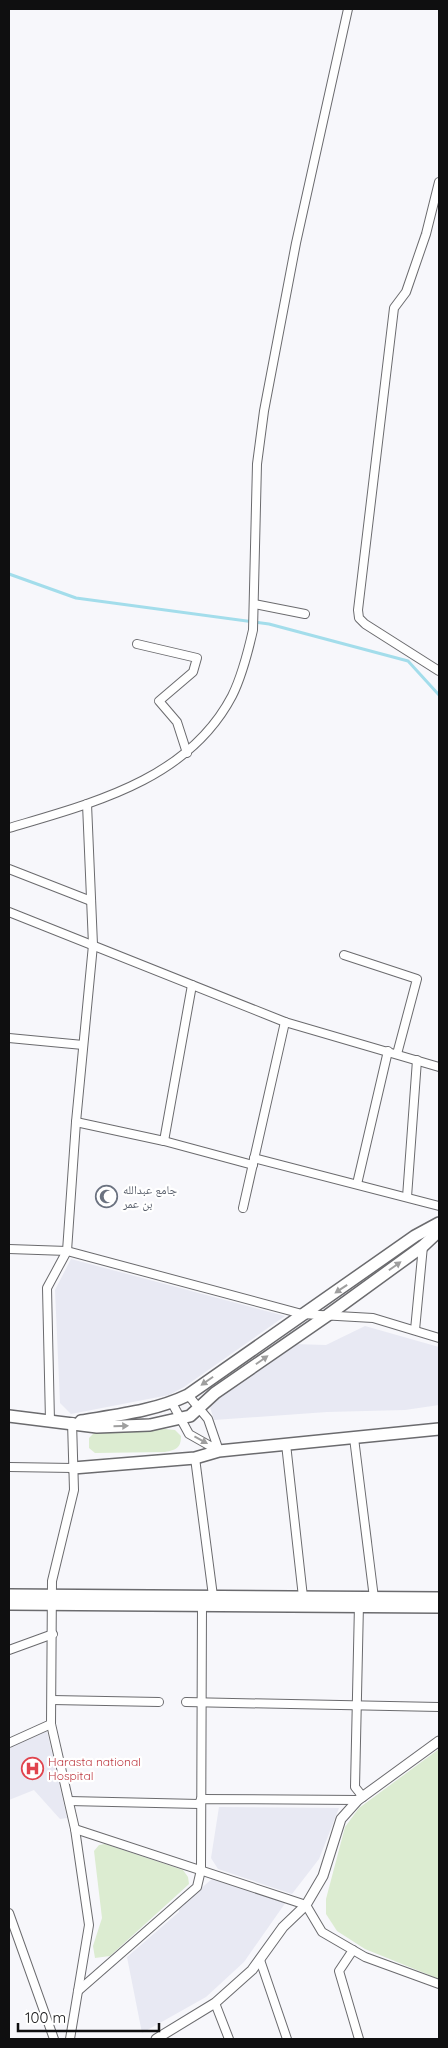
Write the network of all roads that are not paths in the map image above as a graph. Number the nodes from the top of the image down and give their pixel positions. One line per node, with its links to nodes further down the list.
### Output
1 (348, 9): 4 (street)
2 (439, 182): 3 (street)
3 (436, 207): 6 (street)
4 (254, 604): 5 (street); 10 (street)
5 (305, 614)
6 (359, 618): 7 (street); 9 (street)
7 (350, 621)
8 (137, 644): 10 (street)
9 (439, 671)
10 (187, 753): 11 (street)
11 (87, 804): 12 (street); 14 (street)
12 (9, 828)
13 (9, 869): 14 (street)
14 (91, 900): 16 (street)
15 (9, 912): 16 (street)
16 (93, 945): 18 (street); 21 (street)
17 (344, 955): 23 (street)
18 (192, 985): 19 (street); 27 (street)
19 (285, 1022): 22 (street); 28 (street)
20 (9, 1038): 21 (street)
21 (83, 1045): 26 (street)
22 (388, 1051): 23 (street); 29 (street)
23 (397, 1054): 24 (street)
24 (417, 1060): 25 (street); 30 (street)
25 (439, 1067)
26 (76, 1122): 27 (street); 37 (street)
27 (164, 1141): 28 (street)
28 (254, 1161): 29 (street); 32 (street)
29 (357, 1184): 30 (street)
30 (407, 1198): 31 (street)
31 (439, 1206)
32 (243, 1208)
33 (439, 1223): 38 (main road, one-way to 38)
34 (439, 1232): 35 (main road)
35 (423, 1246): 39 (main road, one-way to 35); 40 (street)
36 (9, 1249): 37 (street)
37 (67, 1251): 38 (street); 47 (street)
38 (302, 1314): 39 (street); 42 (main road, one-way to 42)
39 (328, 1315): 40 (street); 44 (main road, one-way to 39)
40 (415, 1330): 41 (street)
41 (439, 1338)
42 (188, 1395): 43 (main road); 44 (street)
43 (172, 1403): 46 (street); 48 (main road)
44 (200, 1409): 46 (main road); 52 (street)
45 (9, 1416): 47 (main road)
46 (180, 1419): 48 (main road, one-way to 46); 52 (street, one-way to 52)
47 (50, 1421): 48 (main road)
48 (72, 1422): 55 (street)
49 (439, 1429): 50 (main road)
50 (354, 1438): 51 (main road); 59 (street)
51 (286, 1444): 52 (main road); 58 (street)
52 (219, 1451): 53 (main road)
53 (194, 1458): 55 (main road); 57 (street)
54 (9, 1467): 55 (street)
55 (73, 1468): 61 (street)
56 (9, 1595): 61 (main road)
57 (213, 1596): 58 (main road); 61 (main road)
58 (303, 1597): 62 (main road)
59 (374, 1598): 60 (main road); 62 (main road)
60 (439, 1598)
61 (52, 1600): 63 (main road); 64 (main road); 66 (street)
62 (359, 1602): 64 (main road); 65 (main road); 72 (street)
63 (9, 1604)
64 (202, 1606): 71 (street)
65 (439, 1608)
66 (53, 1634): 67 (street); 68 (street)
67 (9, 1650)
68 (52, 1700): 69 (street); 74 (street)
69 (159, 1702)
70 (186, 1702): 71 (street)
71 (202, 1702): 72 (street); 78 (street)
72 (357, 1706): 73 (street); 77 (street)
73 (439, 1707)
74 (51, 1724): 76 (street); 79 (street)
75 (439, 1741): 77 (street)
76 (9, 1743)
77 (360, 1798): 78 (street); 82 (street)
78 (201, 1799): 79 (street); 81 (street)
79 (69, 1801): 80 (street)
80 (75, 1829): 81 (street); 87 (street)
81 (201, 1870): 82 (street); 87 (street)
82 (306, 1905): 84 (street); 85 (street)
83 (9, 1913): 90 (street)
84 (353, 1950): 86 (street); 95 (street)
85 (260, 1960): 88 (street); 94 (street)
86 (439, 1984)
87 (78, 1991): 91 (street)
88 (215, 2003): 89 (street); 93 (street)
89 (171, 2035): 92 (street)
90 (54, 2039)
91 (70, 2039)
92 (156, 2039)
93 (229, 2039)
94 (287, 2039)
95 (359, 2039)

